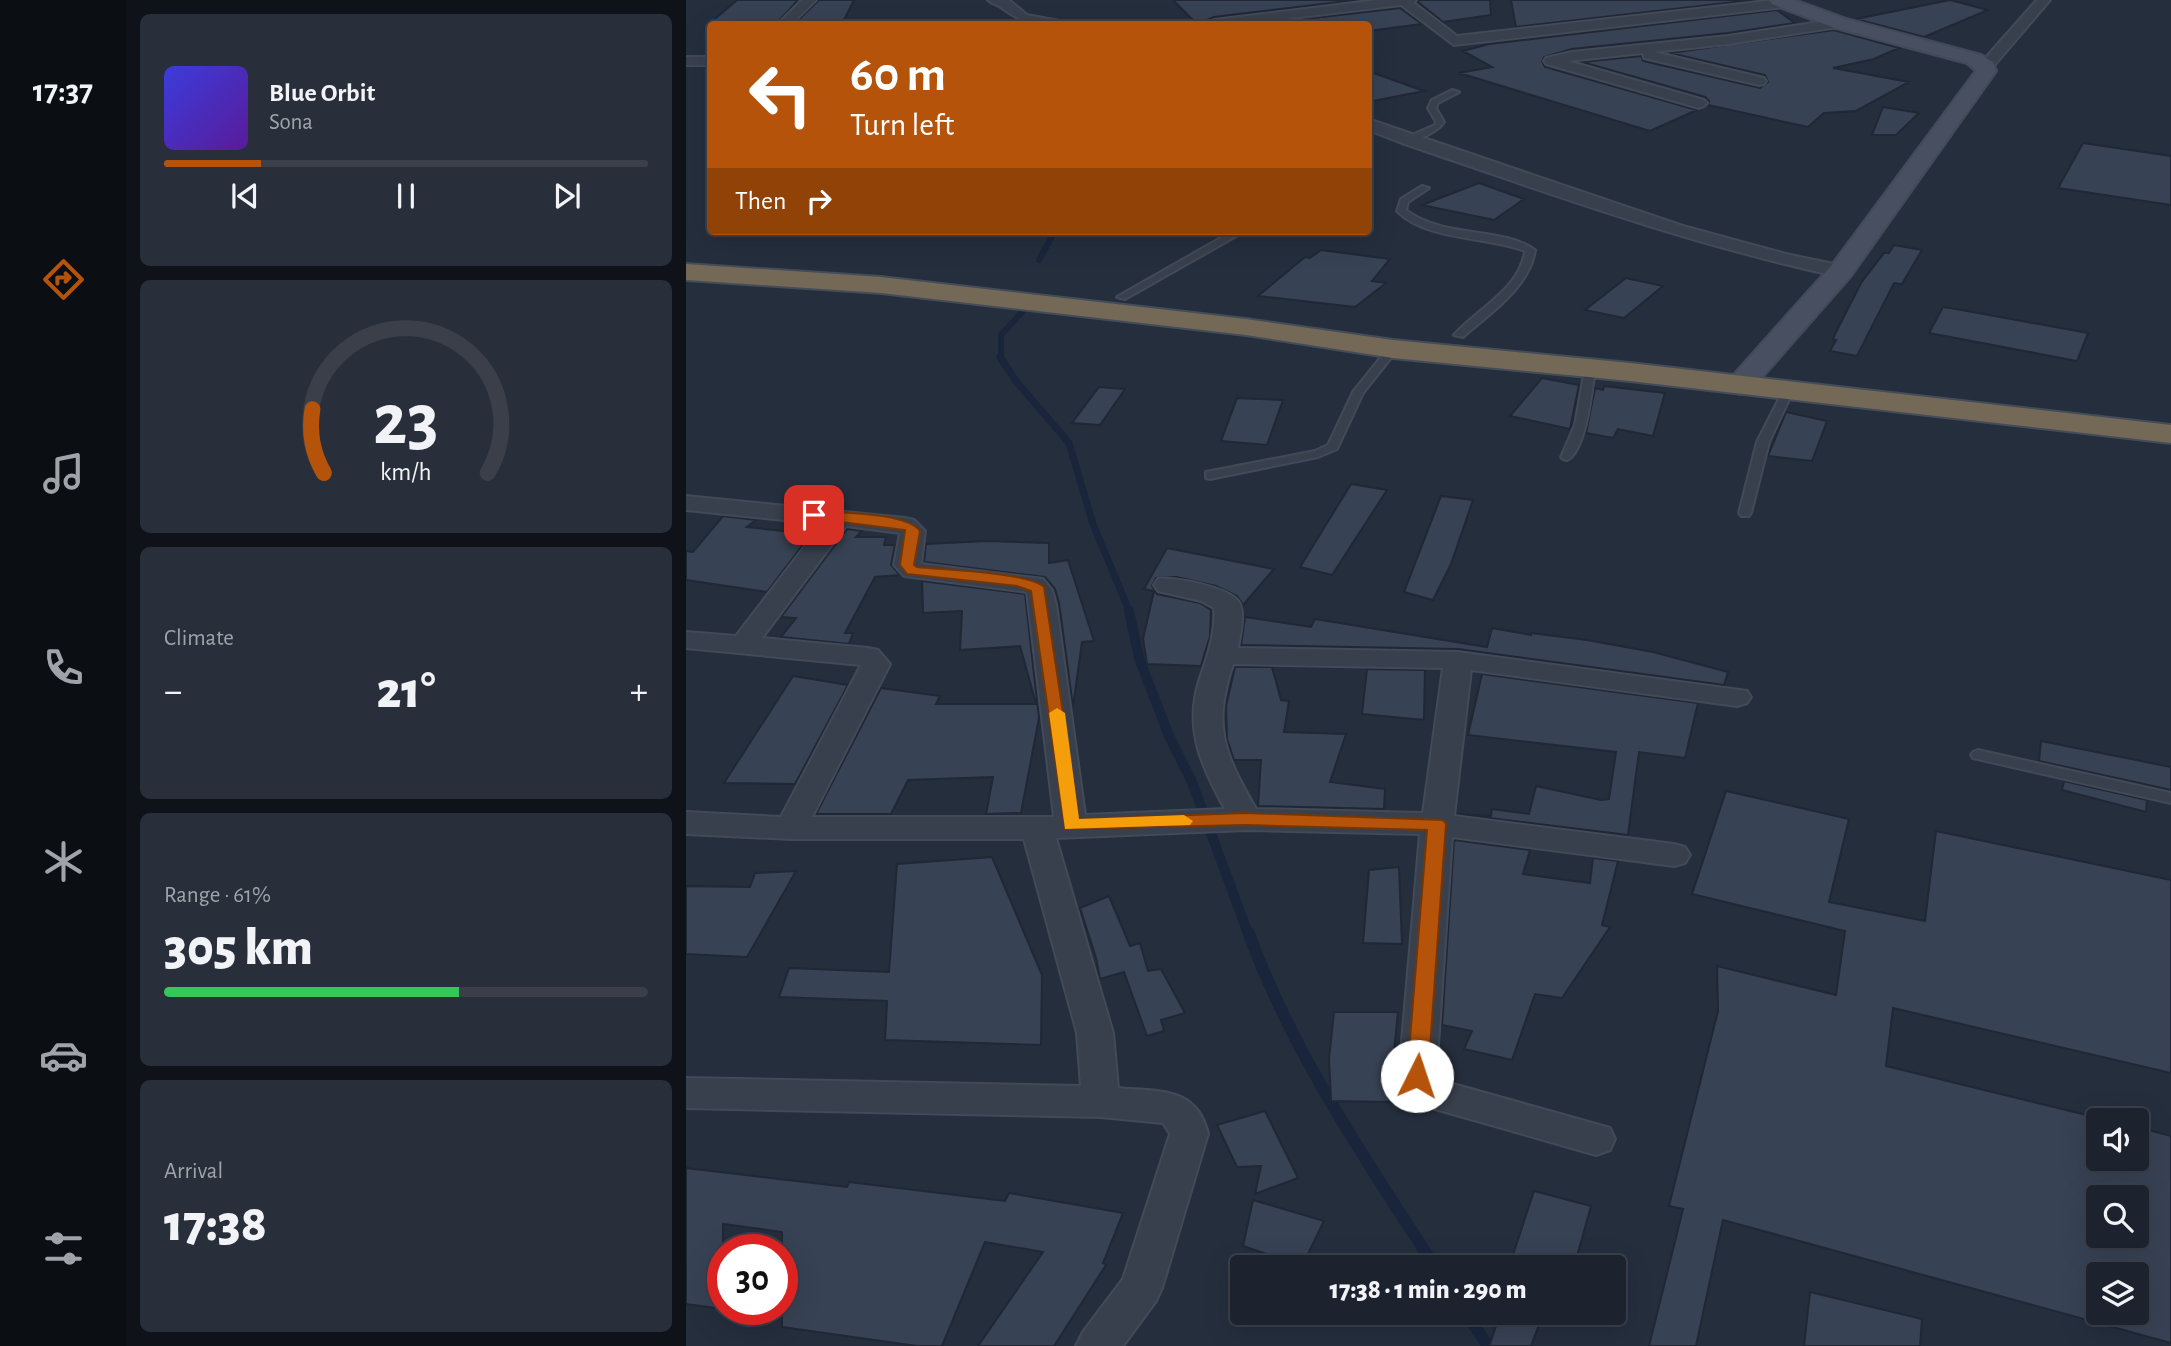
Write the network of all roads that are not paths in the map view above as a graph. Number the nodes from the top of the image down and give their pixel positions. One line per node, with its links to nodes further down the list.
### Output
1 (810, 0): 9 (street)
2 (994, 0): 10 (street)
3 (1301, 0): 8 (street)
4 (1410, 0): 6 (street)
5 (2044, 0): 16 (street)
6 (1404, 1): 7 (street); 8 (street)
7 (1781, 1): 12 (main road)
8 (1319, 12): 11 (street)
9 (787, 21)
10 (1038, 21)
11 (1240, 21)
12 (1839, 23): 13 (street); 16 (main road)
13 (1627, 50): 17 (street); 19 (street)
14 (686, 61): 15 (street)
15 (707, 61)
16 (1986, 66): 25 (main road)
17 (1759, 81)
18 (1455, 92): 21 (lane)
19 (1699, 103)
20 (1372, 126): 21 (street)
21 (1408, 140): 25 (street)
22 (1425, 188): 28 (lane)
23 (1233, 235): 27 (lane)
24 (686, 256): 27 (highway)
25 (1841, 271): 31 (main road)
26 (686, 272): 29 (highway)
27 (1122, 297): 28 (highway)
28 (1459, 335): 31 (highway)
29 (1393, 349): 30 (highway); 36 (lane)
30 (1590, 369): 31 (highway); 35 (lane)
31 (1746, 378): 32 (highway); 33 (highway)
32 (1788, 391): 34 (highway); 38 (lane)
33 (2171, 417)
34 (2171, 434)
35 (1567, 457)
36 (1210, 475)
37 (686, 503): 39 (street)
38 (1745, 513)
39 (840, 517): 42 (street); 51 (street)
40 (1167, 585): 43 (street)
41 (686, 640): 42 (street)
42 (743, 645): 52 (street)
43 (1223, 656): 44 (street); 48 (street)
44 (1458, 660): 45 (street); 50 (street)
45 (1737, 697)
46 (1978, 755): 47 (lane)
47 (2171, 798)
48 (1246, 819): 50 (street); 51 (street)
49 (686, 823): 52 (street)
50 (1437, 824): 54 (street); 57 (street)
51 (1071, 825): 53 (street)
52 (791, 828): 53 (street)
53 (1037, 828): 56 (street)
54 (1674, 855)
55 (686, 1093): 56 (street)
56 (1101, 1102): 58 (street)
57 (1596, 1139)
58 (1098, 1346)

